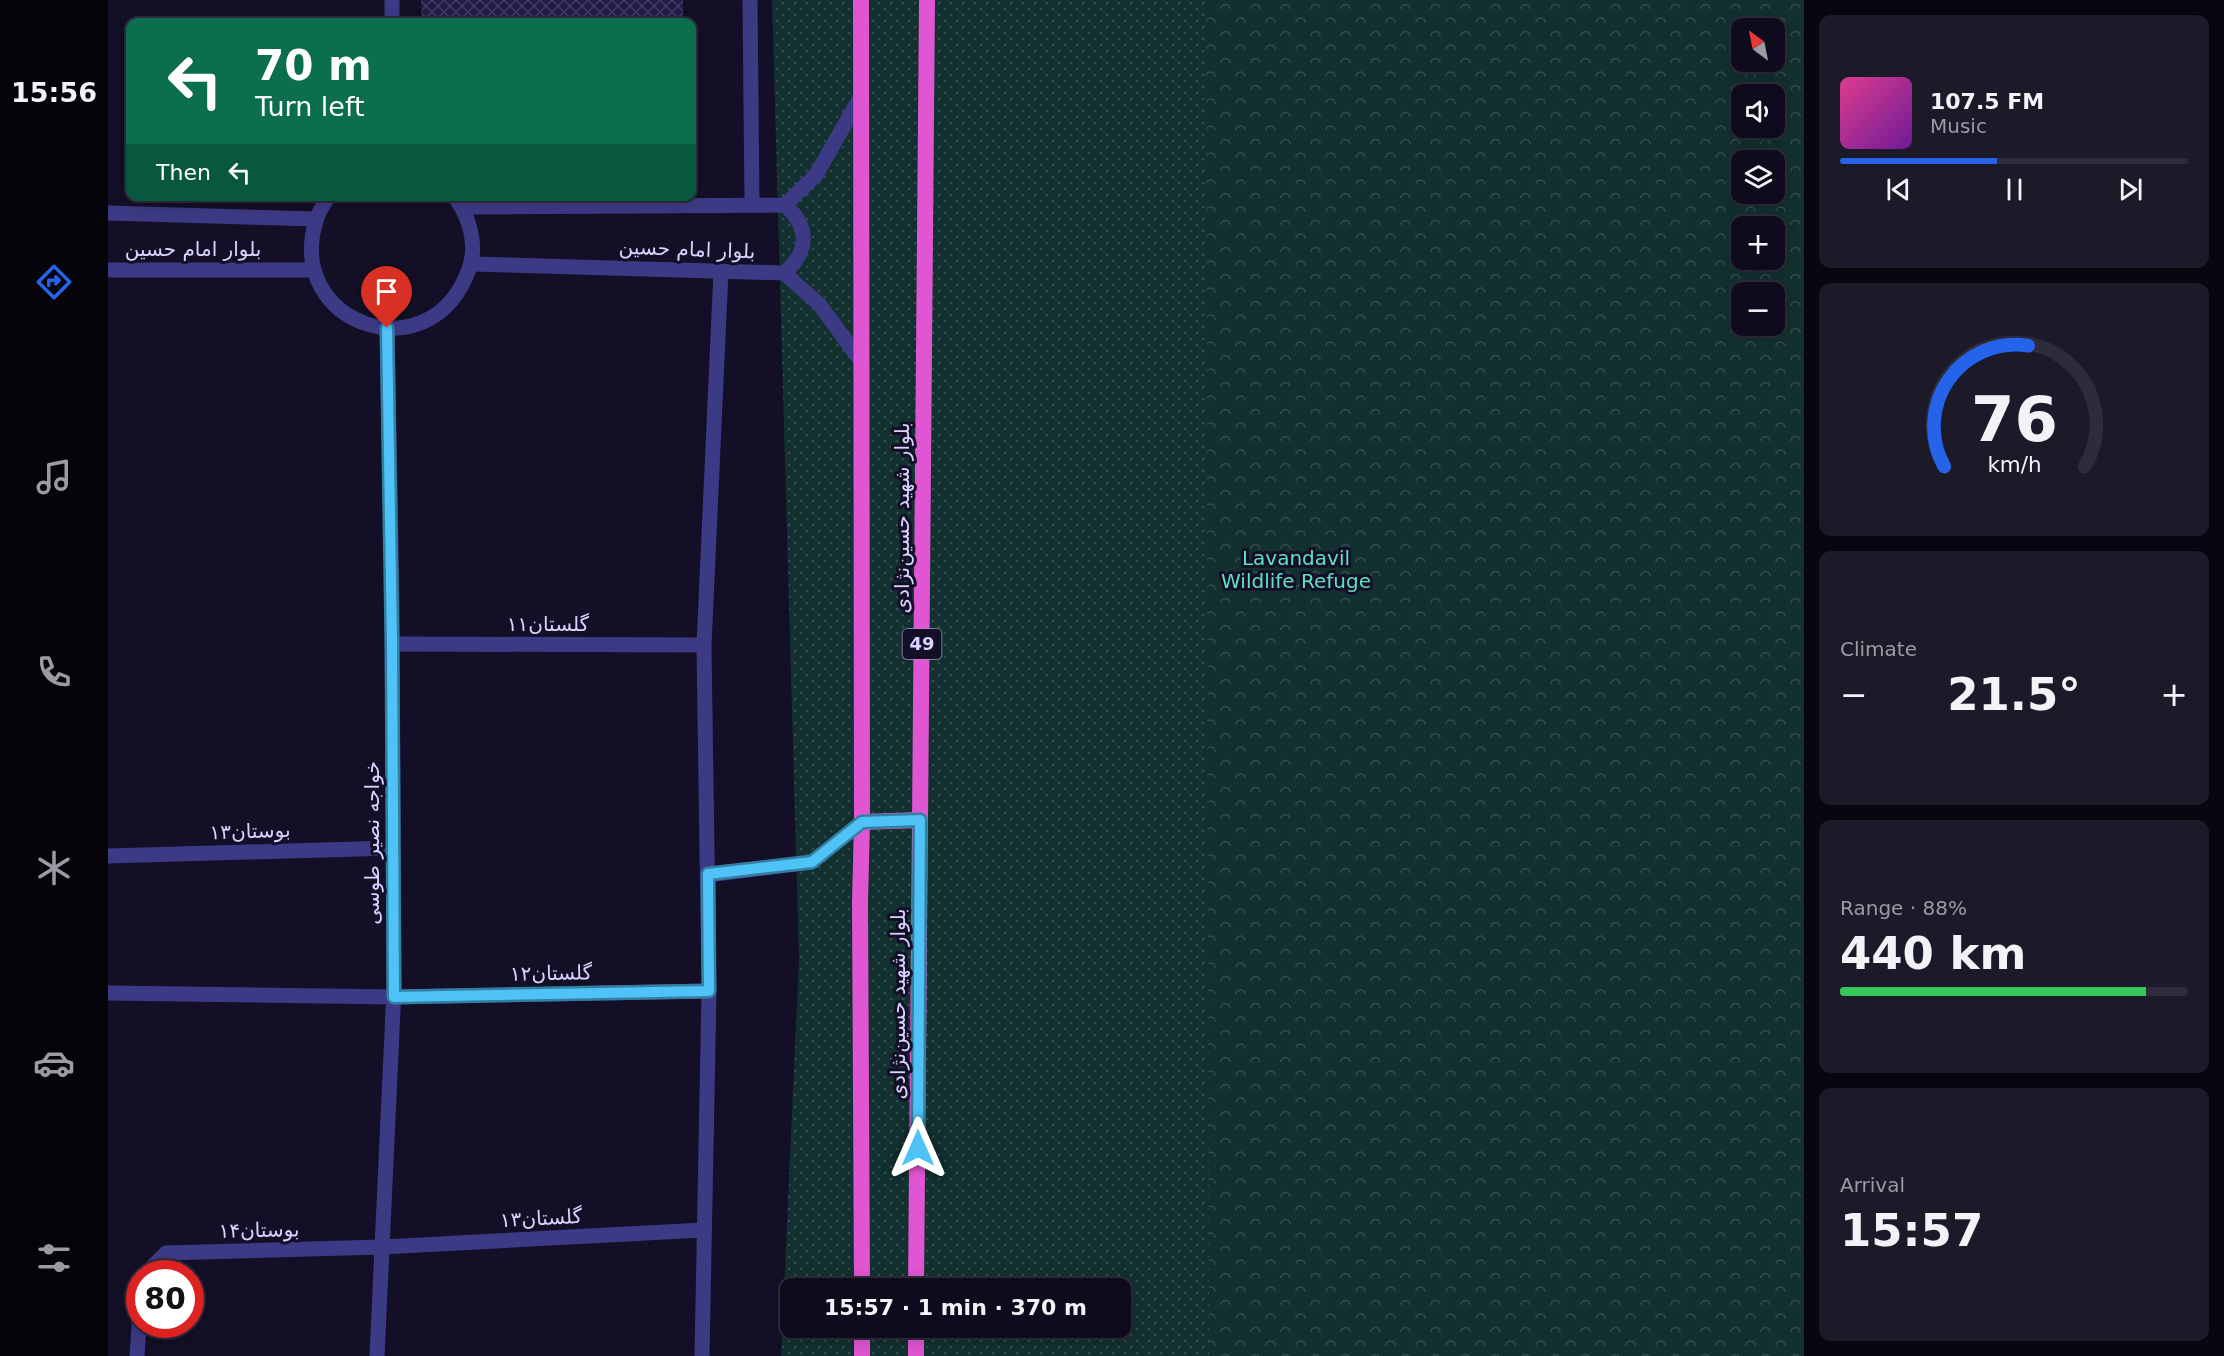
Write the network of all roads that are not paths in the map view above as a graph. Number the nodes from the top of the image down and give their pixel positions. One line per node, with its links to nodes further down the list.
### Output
1 (392, 0): 5 (street)
2 (750, 0): 9 (street)
3 (861, 0): 6 (highway, بلوار شهید حسین‌نژادی)
4 (927, 0): 22 (highway, بلوار شهید حسین‌نژادی / 49)
5 (392, 18)
6 (861, 96): 10 (street); 19 (highway, بلوار شهید حسین‌نژادی)
7 (326, 201): 12 (street)
8 (458, 202): 9 (street, بلوار امام حسین); 13 (street)
9 (752, 205): 10 (street, بلوار امام حسین)
10 (785, 205): 17 (street)
11 (108, 213): 12 (street, بلوار امام حسین)
12 (316, 219): 15 (street)
13 (471, 264): 16 (street, بلوار امام حسین); 18 (street)
14 (108, 270): 15 (street, بلوار امام حسین)
15 (314, 270): 18 (street)
16 (721, 271): 17 (street, بلوار امام حسین); 21 (street)
17 (784, 273): 19 (street)
18 (387, 328): 20 (street, خواجه نصیر طوسی)
19 (861, 361): 23 (highway, بلوار شهید حسین‌نژادی)
20 (392, 644): 21 (street, گلستان۱۱); 24 (street, خواجه نصیر طوسی)
21 (704, 645): 26 (street)
22 (920, 820): 23 (highway); 34 (highway, بلوار شهید حسین‌نژادی / 49)
23 (862, 822): 26 (street); 33 (highway, بلوار شهید حسین‌نژادی)
24 (393, 848): 25 (street, بوستان۱۳); 29 (street, خواجه نصیر طوسی)
25 (108, 856)
26 (708, 874): 27 (street)
27 (709, 991): 29 (street, گلستان۱۲); 30 (street)
28 (108, 993): 29 (street, گلستان۱۲)
29 (394, 997): 31 (street, خواجه نصیر طوسی)
30 (703, 1230): 31 (street, گلستان۱۳); 40 (street)
31 (382, 1248): 32 (street, بوستان۱۴); 39 (street, خواجه نصیر طوسی)
32 (159, 1260)
33 (862, 1278)
34 (916, 1278)
35 (138, 1338): 38 (street)
36 (862, 1338): 41 (highway)
37 (916, 1338): 42 (highway)
38 (137, 1356)
39 (377, 1356)
40 (702, 1356)
41 (862, 1356)
42 (916, 1356)

